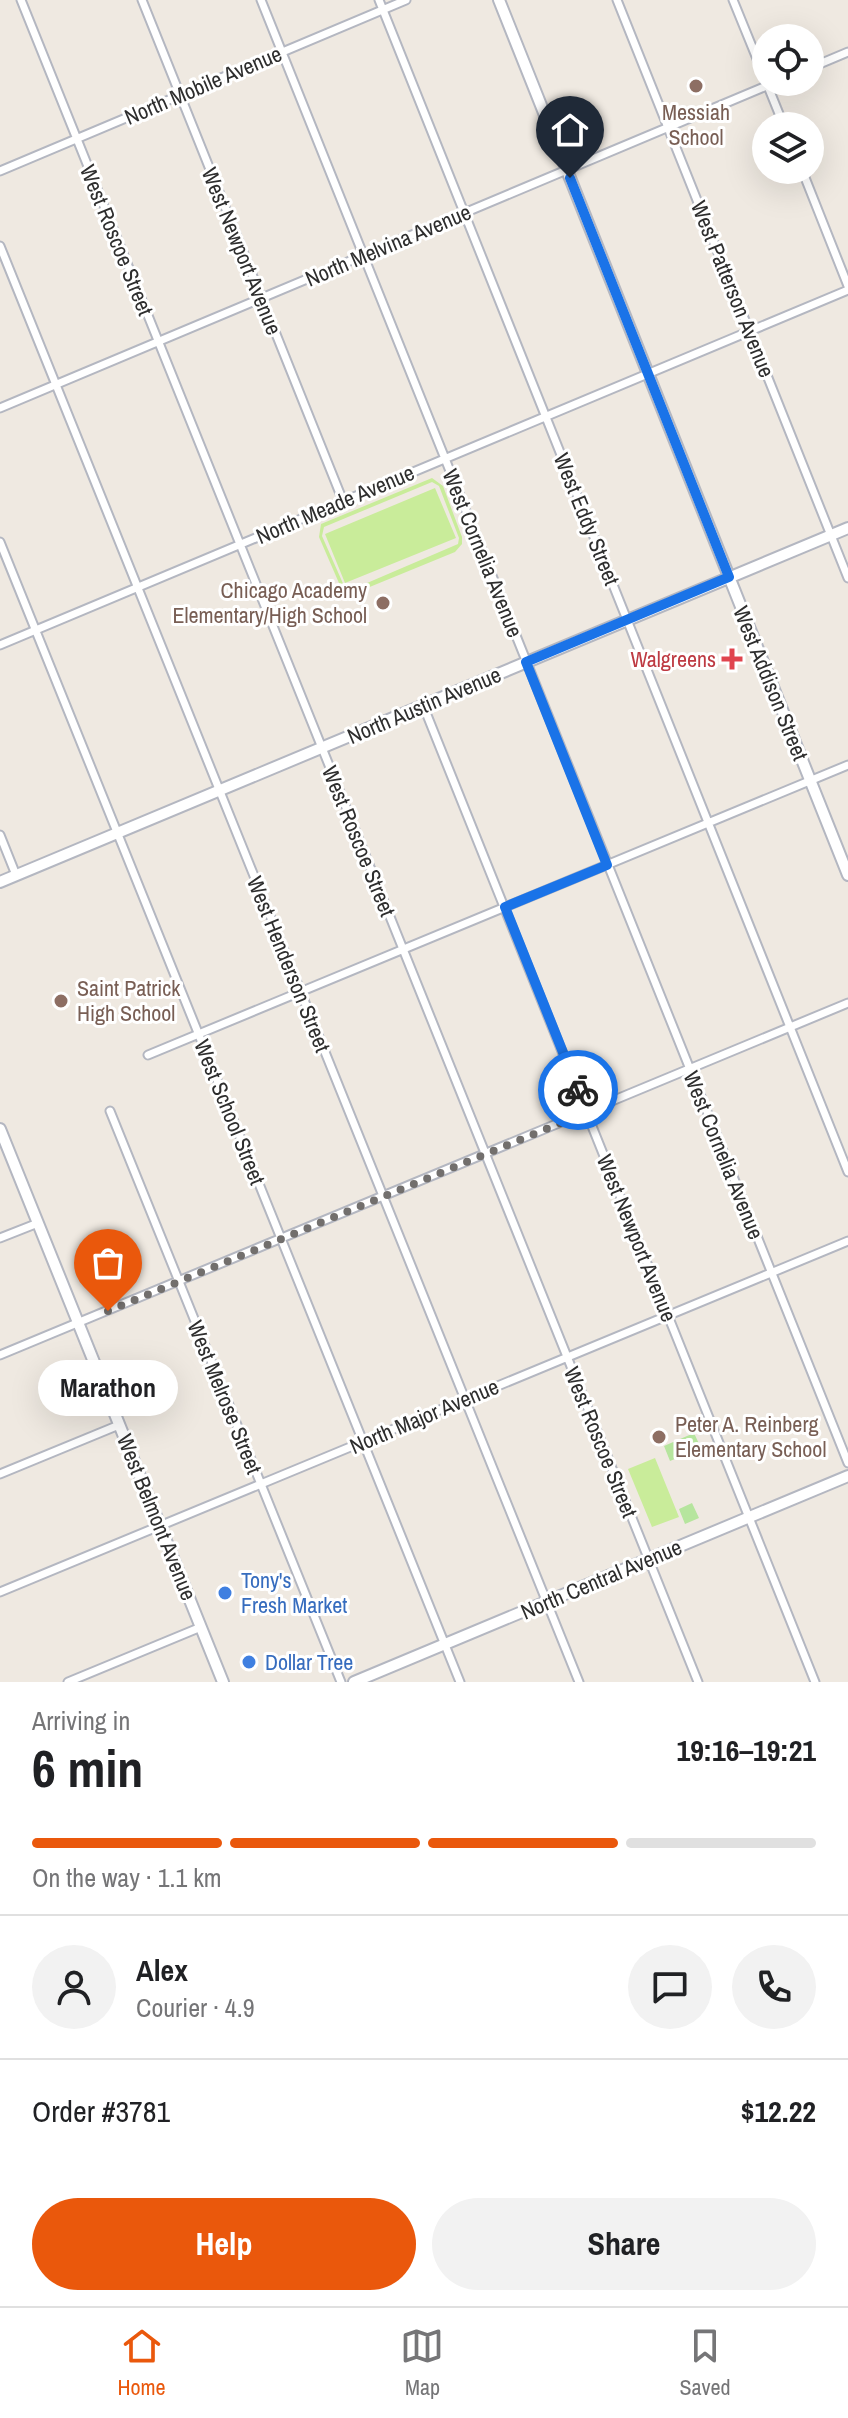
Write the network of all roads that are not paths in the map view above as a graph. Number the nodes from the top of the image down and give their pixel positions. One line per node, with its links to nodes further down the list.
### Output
1 (21, 0): 17 (street, West Roscoe Street)
2 (142, 0): 15 (street, West Newport Avenue)
3 (261, 0): 11 (street, West Cornelia Avenue)
4 (379, 0): 9 (street, West Eddy Street)
5 (406, 0): 9 (street, North Mobile Avenue)
6 (499, 0): 18 (street, West Addison Street)
7 (617, 0): 16 (street, West Patterson Avenue)
8 (733, 0): 10 (street)
9 (383, 10): 11 (street, North Mobile Avenue); 21 (street, West Eddy Street)
10 (752, 44)
11 (282, 52): 15 (street, North Mobile Avenue); 23 (street, West Cornelia Avenue)
12 (848, 52): 13 (street)
13 (824, 62)
14 (752, 90): 16 (street, North Melvina Avenue)
15 (180, 95): 17 (street, North Mobile Avenue); 25 (street, West Newport Avenue)
16 (668, 127): 18 (street, North Melvina Avenue); 26 (street, West Patterson Avenue)
17 (76, 138): 19 (street, North Mobile Avenue); 27 (street, West Roscoe Street)
18 (567, 170): 21 (street, North Melvina Avenue); 28 (street, West Addison Street)
19 (0, 171)
20 (807, 184): 24 (street)
21 (464, 213): 23 (street, North Melvina Avenue); 31 (street, West Eddy Street)
22 (0, 246): 29 (street, West Henderson Street)
23 (363, 255): 25 (street, North Melvina Avenue); 32 (street, West Cornelia Avenue)
24 (848, 288): 26 (street, North Meade Avenue)
25 (261, 298): 27 (street, North Melvina Avenue); 33 (street, West Newport Avenue)
26 (750, 331): 28 (street, North Meade Avenue); 35 (street, West Patterson Avenue)
27 (158, 341): 29 (street, North Melvina Avenue); 37 (street, West Roscoe Street)
28 (648, 373): 31 (street, North Meade Avenue); 38 (street, West Addison Street)
29 (56, 384): 30 (street, North Melvina Avenue); 40 (street, West Henderson Street)
30 (0, 408)
31 (546, 416): 32 (street, North Meade Avenue); 41 (street, West Eddy Street)
32 (445, 458): 33 (street, North Meade Avenue); 44 (street, West Cornelia Avenue)
33 (343, 501): 37 (street, North Meade Avenue)
34 (848, 528): 35 (street, North Austin Avenue)
35 (831, 535): 38 (street, North Austin Avenue); 39 (street, West Patterson Avenue)
36 (0, 542): 42 (street, West School Street)
37 (240, 544): 40 (street, North Meade Avenue); 46 (street, West Roscoe Street)
38 (729, 577): 41 (street, North Austin Avenue); 48 (street, West Addison Street)
39 (848, 578)
40 (138, 587): 42 (street, North Meade Avenue); 49 (street, West Henderson Street)
41 (627, 620): 44 (street, North Austin Avenue); 50 (street, West Eddy Street)
42 (36, 630): 43 (street, North Meade Avenue); 51 (street, West School Street)
43 (0, 645)
44 (526, 662): 45 (street, North Austin Avenue); 53 (street, West Cornelia Avenue)
45 (423, 705): 46 (street, North Austin Avenue); 57 (street, West Newport Avenue)
46 (321, 748): 49 (street, North Austin Avenue); 58 (street, West Roscoe Street)
47 (848, 765): 48 (street)
48 (810, 781): 50 (street); 55 (street, West Addison Street)
49 (219, 790): 51 (street, North Austin Avenue); 59 (street, West Henderson Street)
50 (708, 823): 53 (street); 61 (street, West Eddy Street)
51 (118, 833): 54 (street, North Austin Avenue); 62 (street, West School Street)
52 (0, 835): 54 (street)
53 (607, 865): 57 (street); 64 (street, West Cornelia Avenue)
54 (16, 875): 56 (street, North Austin Avenue)
55 (848, 875)
56 (0, 882)
57 (505, 907): 58 (street); 66 (street, West Newport Avenue)
58 (403, 950): 59 (street); 68 (street, West Roscoe Street)
59 (301, 992): 62 (street); 70 (street, West Henderson Street)
60 (848, 1003): 61 (street)
61 (790, 1027): 64 (street); 69 (street, West Eddy Street)
62 (199, 1034): 63 (street); 73 (street, West School Street)
63 (148, 1055)
64 (690, 1069): 66 (street); 75 (street, West Cornelia Avenue)
65 (110, 1111): 76 (street, West Melrose Street)
66 (587, 1112): 68 (street); 77 (street, West Newport Avenue)
67 (0, 1129): 71 (street, West Belmont Avenue)
68 (485, 1154): 70 (street); 80 (street, West Roscoe Street)
69 (848, 1172)
70 (383, 1196): 73 (street); 81 (street, West Henderson Street)
71 (38, 1223): 72 (street); 78 (street, West Belmont Avenue)
72 (0, 1238)
73 (281, 1239): 76 (street); 83 (street, West School Street)
74 (848, 1241): 75 (street, North Major Avenue)
75 (772, 1272): 77 (street, North Major Avenue); 84 (street, West Cornelia Avenue)
76 (179, 1281): 78 (street); 87 (street, West Melrose Street)
77 (668, 1315): 80 (street, North Major Avenue); 88 (street, West Newport Avenue)
78 (78, 1323): 79 (street); 82 (street, West Belmont Avenue)
79 (0, 1355)
80 (567, 1357): 81 (street, North Major Avenue); 90 (street, West Roscoe Street)
81 (465, 1399): 83 (street, North Major Avenue); 92 (street, West Henderson Street)
82 (119, 1425): 85 (street); 89 (street, West Belmont Avenue)
83 (363, 1442): 87 (street, North Major Avenue); 94 (street, West School Street)
84 (848, 1463)
85 (0, 1474)
86 (848, 1476): 88 (street, North Central Avenue)
87 (261, 1484): 89 (street, North Major Avenue); 97 (street, West Melrose Street)
88 (749, 1517): 90 (street, North Central Avenue); 102 (street, West Newport Avenue)
89 (160, 1526): 91 (street, North Major Avenue); 93 (street, West Belmont Avenue)
90 (649, 1559): 92 (street, North Central Avenue); 101 (street, West Roscoe Street)
91 (0, 1592)
92 (547, 1602): 94 (street, North Central Avenue); 100 (street, West Henderson Street)
93 (201, 1627): 95 (street); 96 (street, West Belmont Avenue)
94 (444, 1644): 98 (street, North Central Avenue); 99 (street, West School Street)
95 (68, 1682)
96 (223, 1682)
97 (341, 1682)
98 (354, 1682)
99 (460, 1682)
100 (579, 1682)
101 (698, 1682)
102 (815, 1682)

